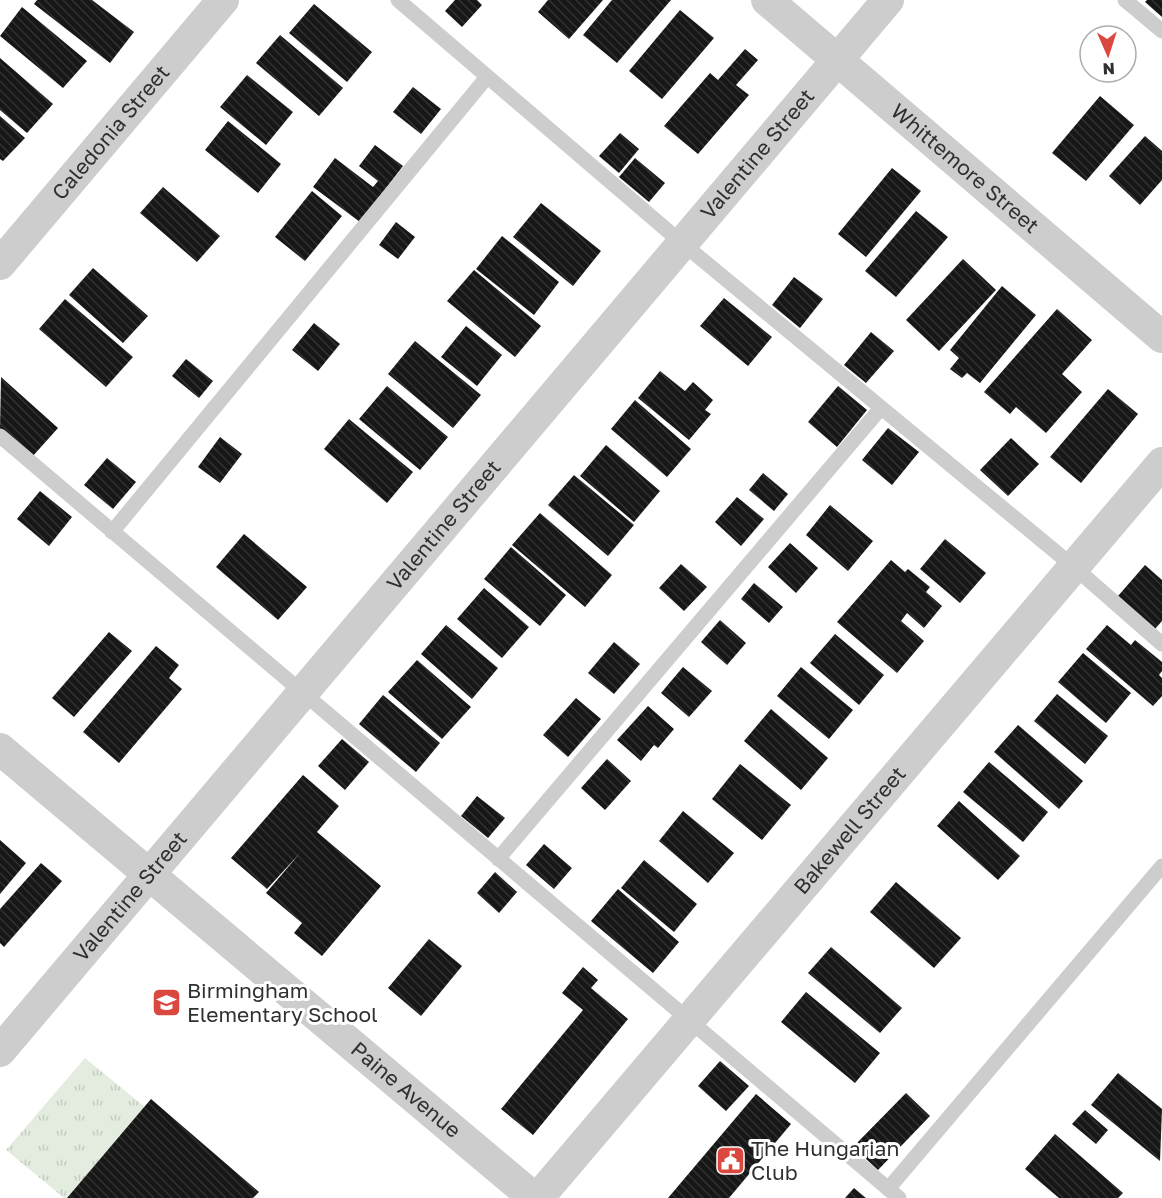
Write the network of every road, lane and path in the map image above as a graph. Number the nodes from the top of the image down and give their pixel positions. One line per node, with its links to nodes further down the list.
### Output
1 (222, 0): 10 (street, Caledonia Street)
2 (398, 0): 8 (lane)
3 (767, 0): 7 (street, Whittemore Street)
4 (888, 0): 7 (street, Valentine Street)
5 (1125, 0): 6 (lane)
6 (1162, 31)
7 (837, 59): 9 (street, Valentine Street); 11 (street, Whittemore Street)
8 (487, 77): 9 (lane); 15 (lane)
9 (682, 243): 12 (lane); 18 (street, Valentine Street)
10 (0, 264)
11 (1162, 337)
12 (881, 408): 16 (lane); 20 (lane)
13 (0, 436): 15 (lane)
14 (1162, 463): 16 (street, Bakewell Street)
15 (112, 532): 18 (lane)
16 (1074, 567): 17 (lane); 23 (street, Bakewell Street)
17 (1162, 644)
18 (302, 693): 20 (lane); 22 (street, Valentine Street)
19 (0, 749): 22 (street, Paine Avenue)
20 (498, 858): 23 (lane)
21 (1162, 866): 25 (lane)
22 (148, 876): 24 (street, Valentine Street); 26 (street, Paine Avenue)
23 (689, 1020): 25 (lane); 26 (street, Bakewell Street)
24 (0, 1051)
25 (893, 1193)
26 (536, 1198)

